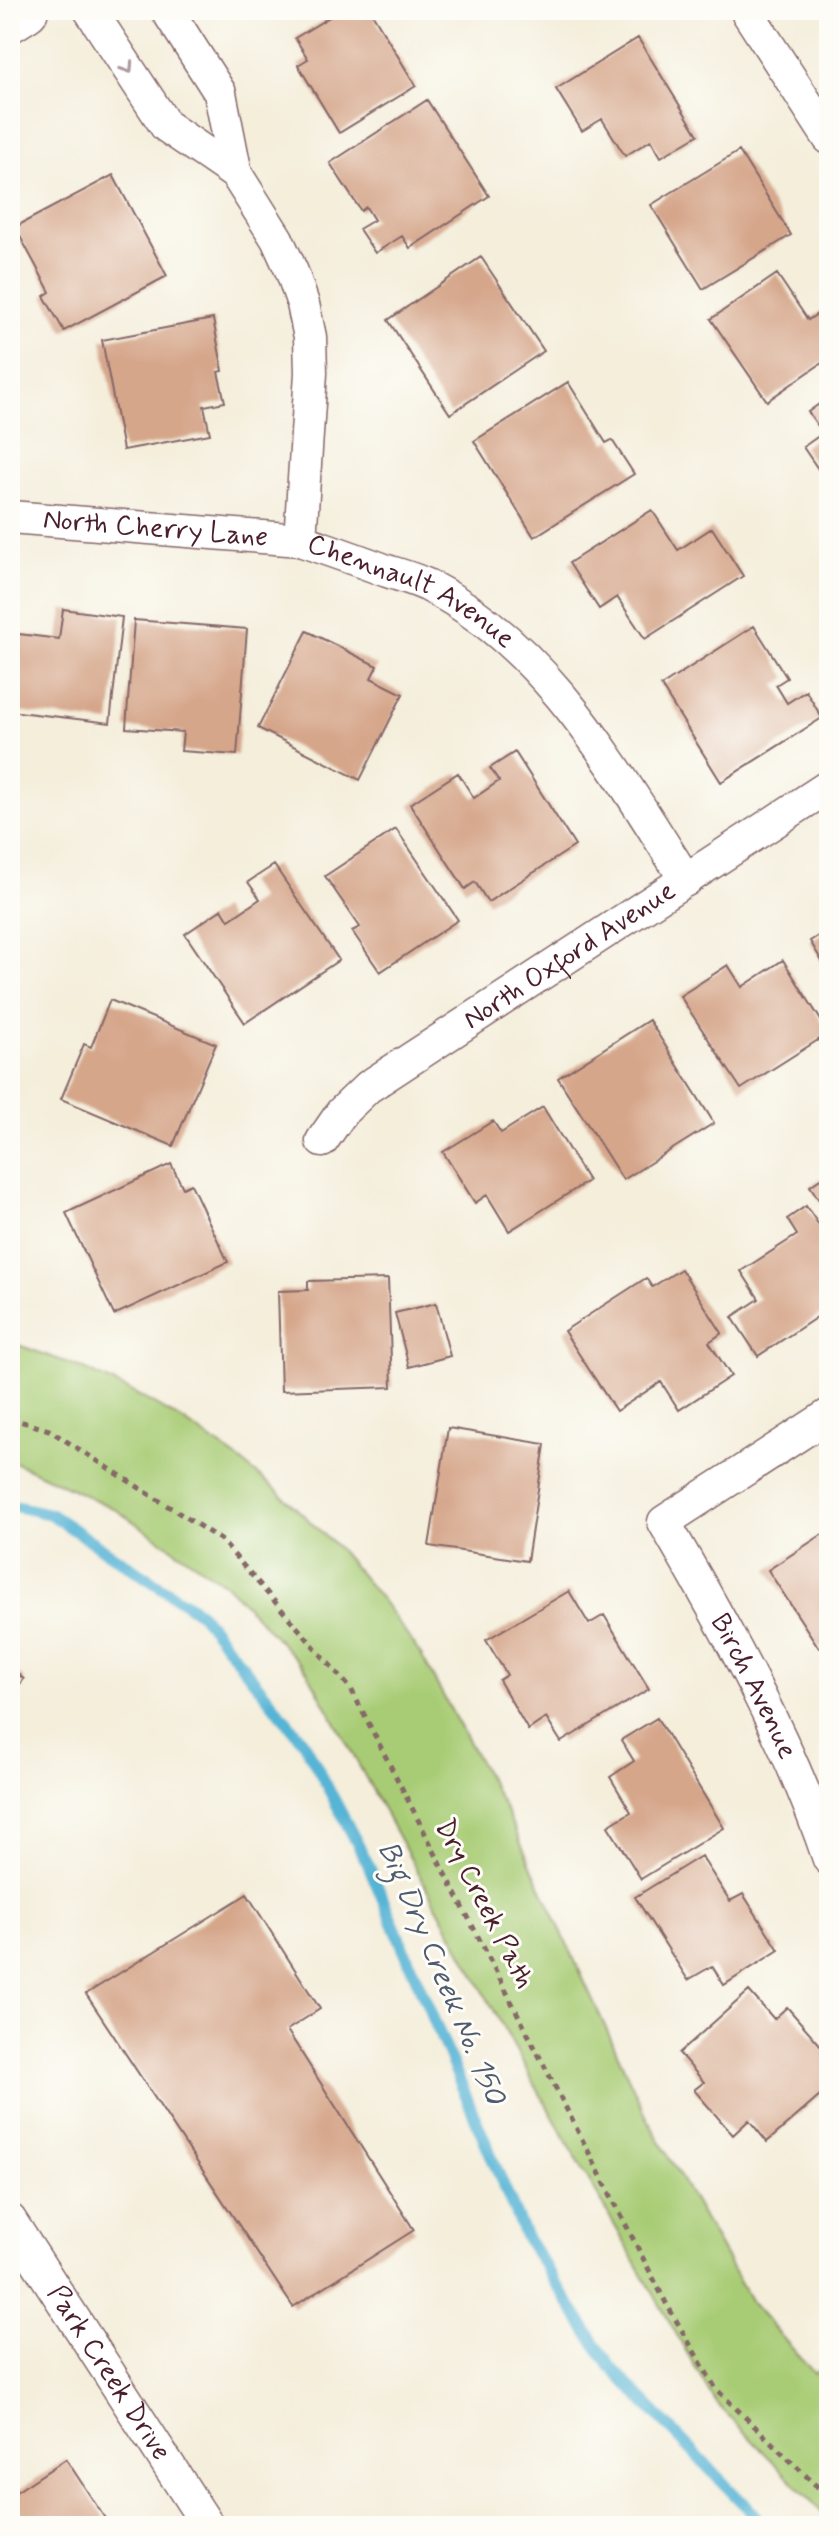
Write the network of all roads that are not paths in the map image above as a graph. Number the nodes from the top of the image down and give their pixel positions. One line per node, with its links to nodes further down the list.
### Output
1 (26, 10): 5 (main road)
2 (90, 10): 7 (street, Chennault Avenue, one-way to 7)
3 (167, 10): 7 (street, Chennault Avenue)
4 (746, 10): 6 (street)
5 (10, 20)
6 (829, 138)
7 (236, 174): 9 (street, Chennault Avenue)
8 (10, 517): 9 (street, North Cherry Lane)
9 (300, 540): 11 (street, Chennault Avenue)
10 (829, 786): 11 (street, North Oxford Avenue)
11 (686, 880): 12 (street, North Oxford Avenue)
12 (322, 1141)
13 (829, 1415): 14 (street, Birch Avenue)
14 (829, 1859)
15 (10, 2220): 16 (street, Park Creek Drive)
16 (208, 2526)

